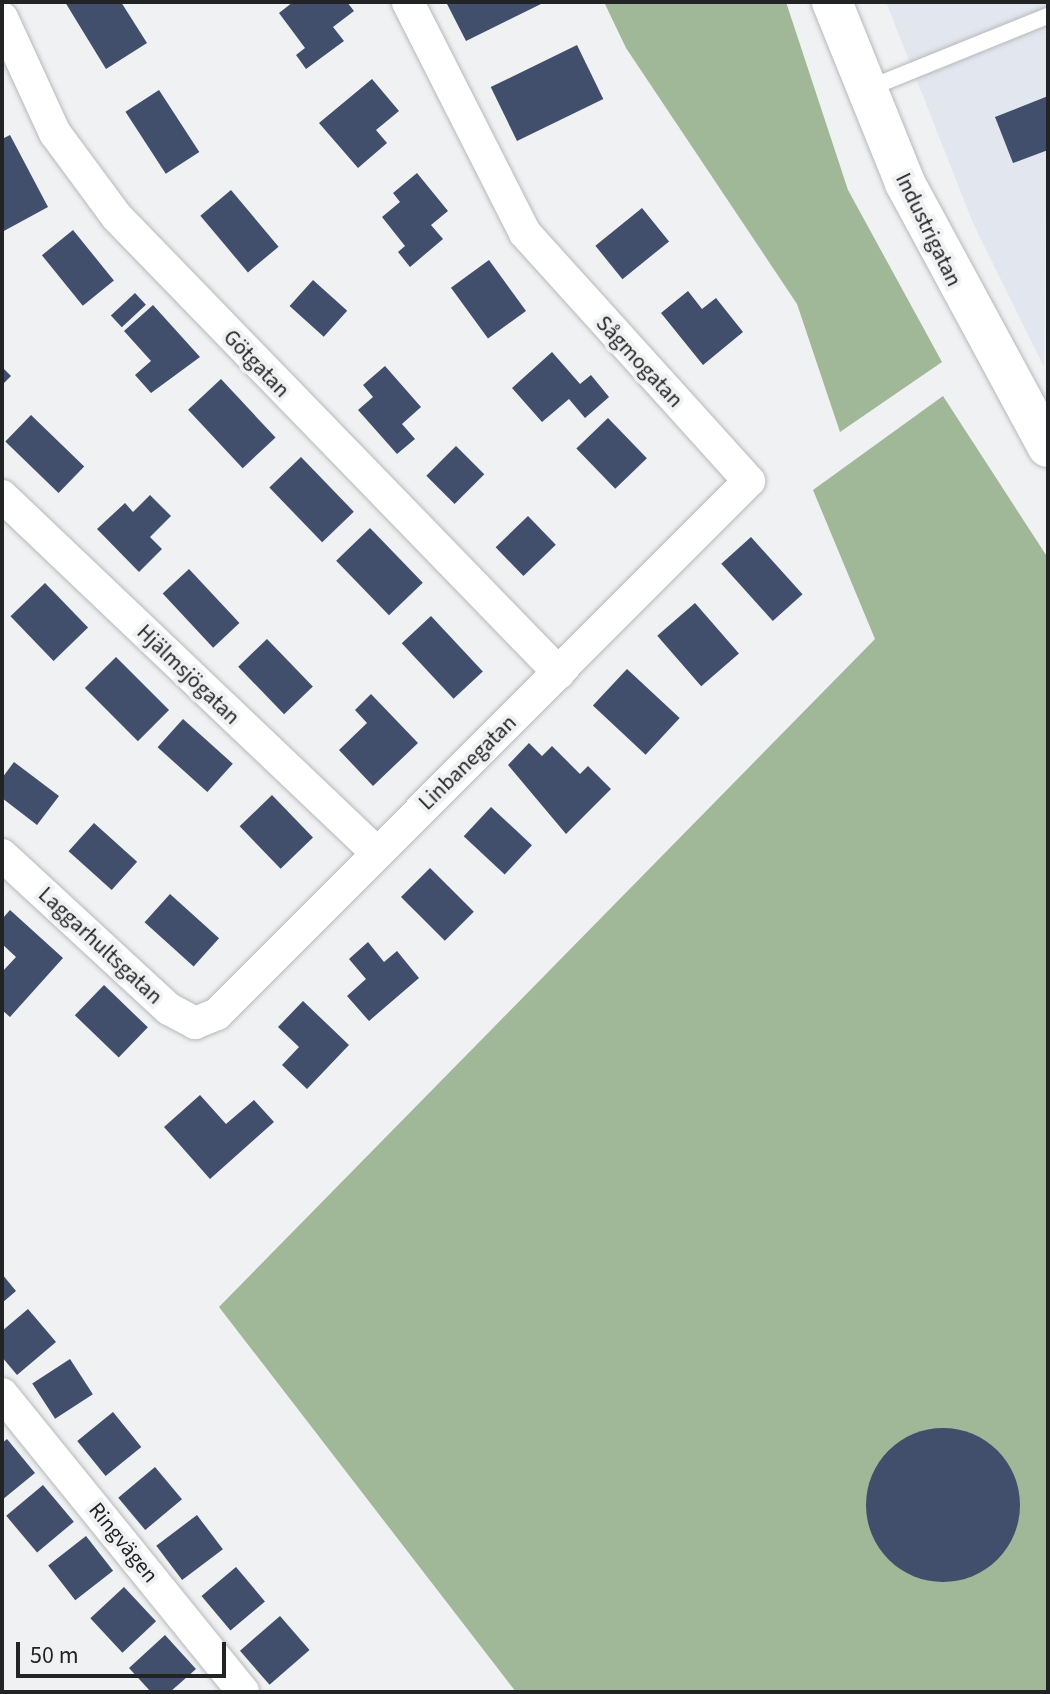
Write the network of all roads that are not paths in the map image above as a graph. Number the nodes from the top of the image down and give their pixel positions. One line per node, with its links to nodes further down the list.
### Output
1 (408, 2): 8 (street, Sågmogatan)
2 (832, 2): 5 (street, Industrigatan)
3 (1048, 16): 5 (lane)
4 (2, 18): 8 (street, Götgatan)
5 (865, 89): 6 (street, Industrigatan)
6 (1048, 447)
7 (2, 496): 9 (street, Hjälmsjögatan)
8 (559, 673): 9 (street, Linbanegatan)
9 (376, 852): 10 (street, Laggarhultsgatan)
10 (2, 855)
11 (2, 1394): 12 (street, Ringvägen)
12 (243, 1692)

